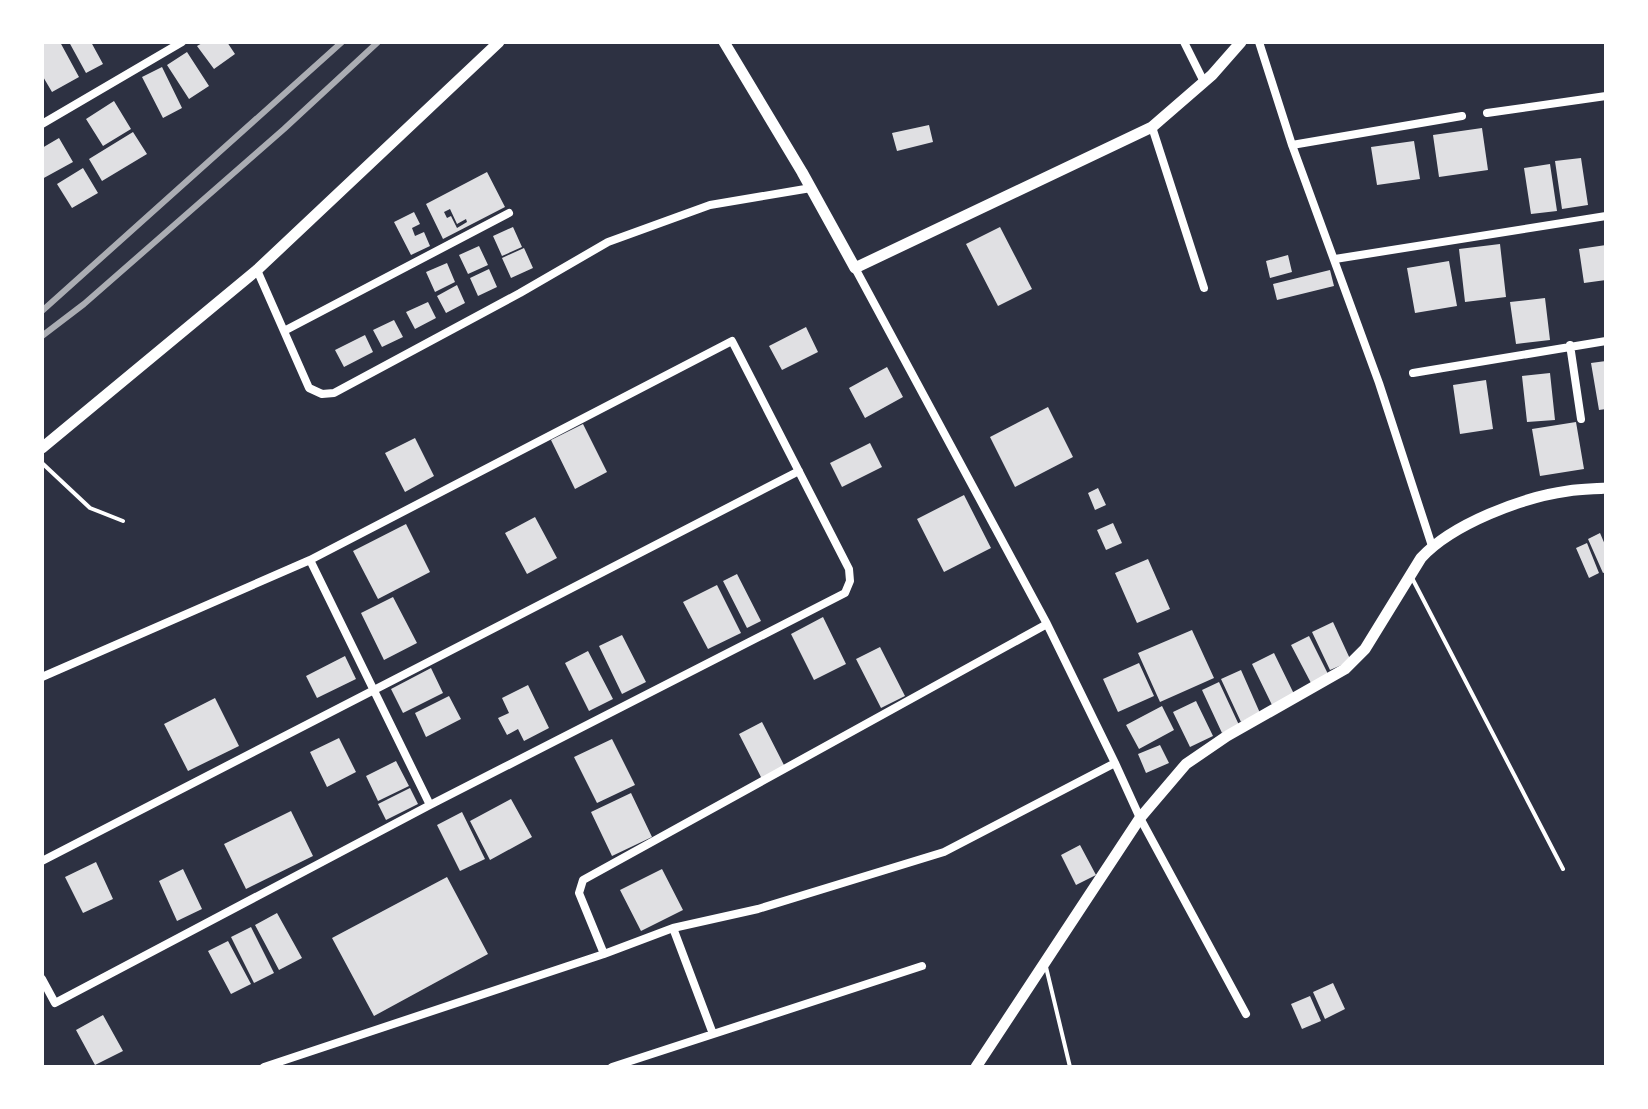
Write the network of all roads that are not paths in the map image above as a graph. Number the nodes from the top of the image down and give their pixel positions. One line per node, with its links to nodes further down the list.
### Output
1 (182, 42): 11 (street)
2 (499, 42): 19 (street)
3 (724, 42): 14 (street)
4 (1184, 42): 7 (street)
5 (1241, 42): 7 (street)
6 (1259, 42): 13 (street)
7 (1204, 82): 12 (street)
8 (1606, 96): 9 (street)
9 (1487, 113)
10 (1462, 116): 13 (street)
11 (42, 124)
12 (1152, 127): 18 (street); 20 (street)
13 (1292, 145): 17 (street)
14 (811, 188): 18 (street); 21 (street)
15 (509, 213): 21 (street)
16 (1606, 216): 17 (street)
17 (1335, 259): 31 (street)
18 (855, 268): 34 (street)
19 (257, 270): 21 (street); 26 (street)
20 (1204, 288)
21 (284, 331)
22 (1606, 341): 23 (street)
23 (1570, 345): 24 (street); 25 (street)
24 (1413, 373)
25 (1581, 419)
26 (42, 448)
27 (42, 463): 30 (lane)
28 (799, 471): 32 (street); 36 (street); 38 (street)
29 (1606, 488): 31 (street)
30 (123, 521)
31 (1432, 546): 33 (street)
32 (310, 560): 35 (street); 36 (street)
33 (1410, 576): 39 (street); 41 (lane)
34 (1047, 624): 37 (street); 43 (street)
35 (42, 677)
36 (372, 689): 38 (street); 40 (street)
37 (1115, 763): 39 (street); 42 (street)
38 (430, 805): 46 (street)
39 (1140, 818): 44 (street); 47 (street)
40 (42, 861)
41 (1563, 869)
42 (673, 928): 43 (street); 48 (street)
43 (604, 954): 49 (street)
44 (1045, 965): 51 (street); 52 (lane)
45 (922, 966): 48 (street)
46 (42, 979)
47 (1246, 1014)
48 (713, 1034): 50 (street)
49 (264, 1067)
50 (612, 1067)
51 (976, 1067)
52 (1070, 1067)

